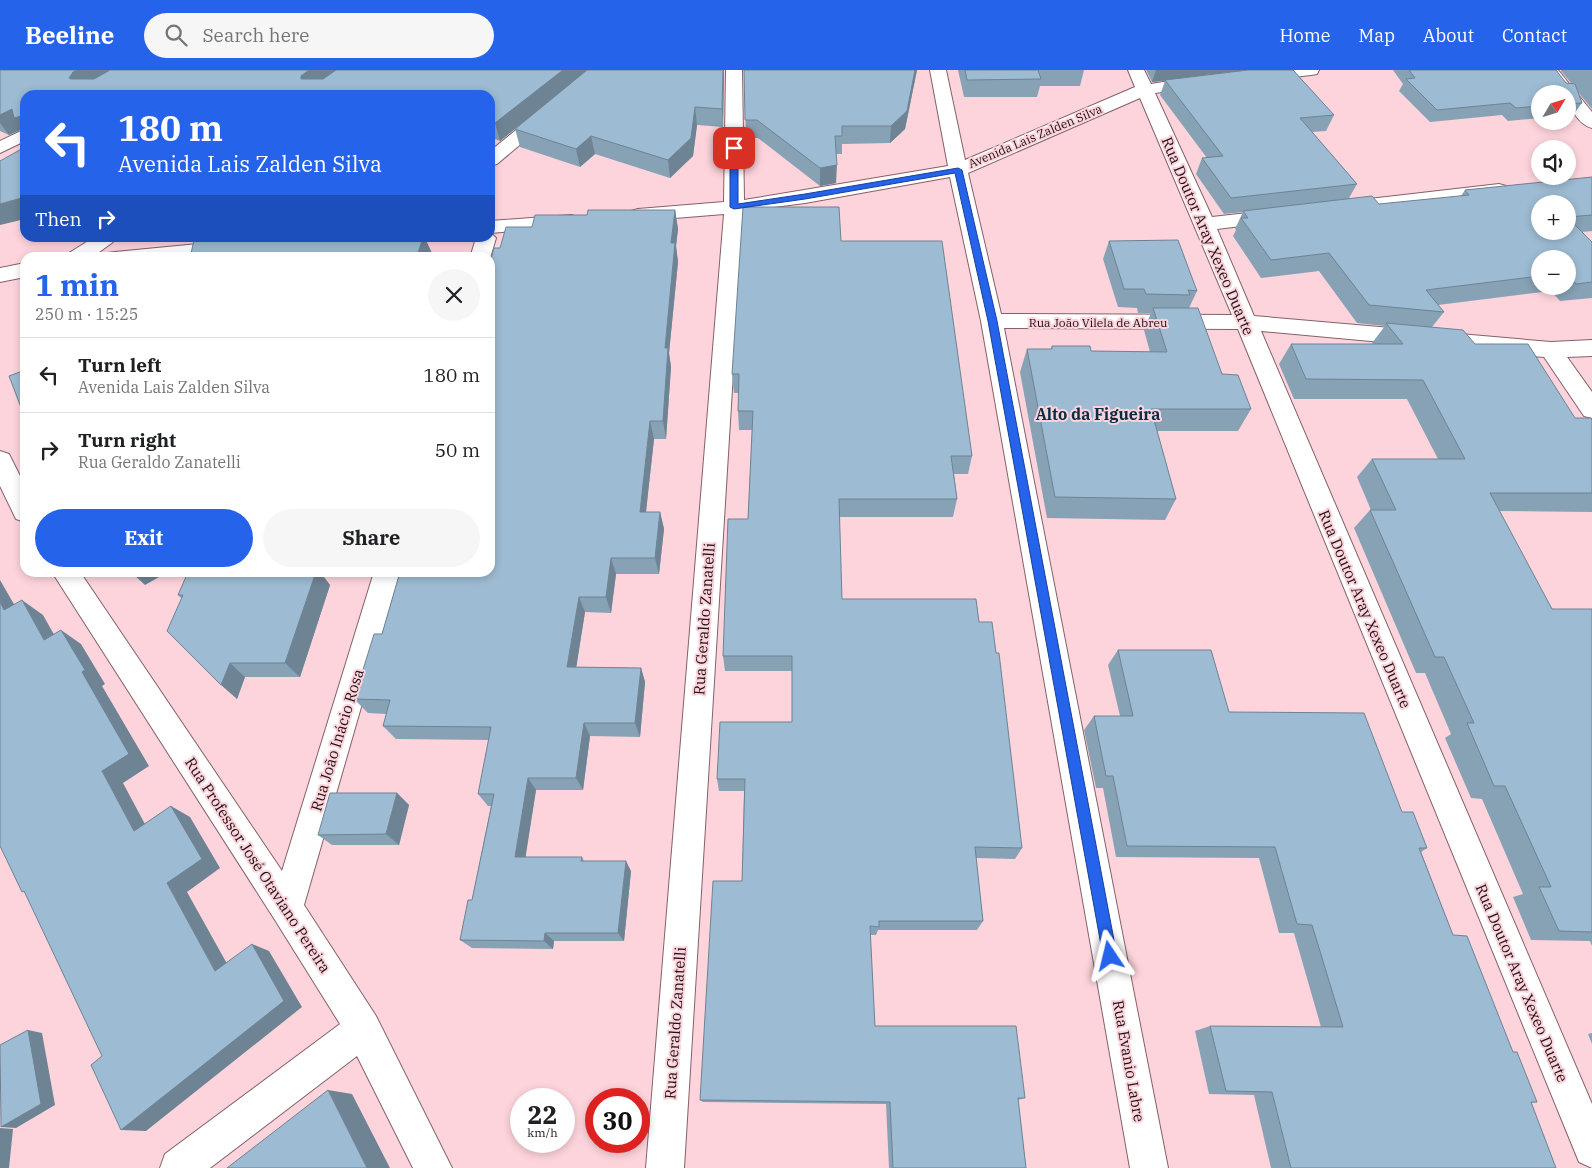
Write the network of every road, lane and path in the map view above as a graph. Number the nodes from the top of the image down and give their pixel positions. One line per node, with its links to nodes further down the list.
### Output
1 (601, 70): 12 (street)
2 (734, 70): 15 (street, Rua Geraldo Zanatelli)
3 (938, 70): 13 (street, Rua Evanio Labre)
4 (1311, 70): 6 (street)
5 (1549, 70): 9 (street)
6 (1242, 78)
7 (1140, 80): 8 (street, Avenida Lais Zalden Silva); 13 (street, Avenida Lais Zalden Silva); 20 (street, Rua Doutor Aray Xexeo Duarte)
8 (1183, 85)
9 (1592, 123)
10 (20, 137): 11 (street)
11 (0, 148)
12 (495, 156)
13 (958, 170): 15 (street, Avenida Lais Zalden Silva); 28 (street, Rua Evanio Labre)
14 (1512, 188): 16 (street)
15 (734, 207): 18 (street, Avenida Lais Zalden Silva); 42 (street, Rua Geraldo Zanatelli)
16 (1324, 210)
17 (1294, 214): 20 (street)
18 (617, 217)
19 (588, 219): 21 (street)
20 (1205, 224): 29 (street, Rua Doutor Aray Xexeo Duarte)
21 (495, 227)
22 (100, 242): 24 (street)
23 (250, 245): 25 (street)
24 (85, 252)
25 (178, 252)
26 (20, 271): 27 (street)
27 (0, 275)
28 (992, 321): 29 (street, Rua João Vilela de Abreu); 43 (street, Rua Evanio Labre)
29 (1244, 322): 31 (street, Rua João Vilela de Abreu); 39 (street, Rua Doutor Aray Xexeo Duarte)
30 (1592, 348): 31 (street, Rua João Vilela de Abreu)
31 (1551, 350): 32 (street)
32 (1592, 410)
33 (0, 460): 34 (street)
34 (20, 502)
35 (68, 577): 37 (street, Rua Professor José Otaviano Pereira)
36 (386, 577): 37 (street, Rua João Inácio Rosa)
37 (287, 908): 38 (street, Rua Professor José Otaviano Pereira)
38 (364, 1029): 40 (street); 41 (street, Rua Professor José Otaviano Pereira)
39 (1592, 1149)
40 (180, 1168)
41 (432, 1168)
42 (664, 1168)
43 (1149, 1168)

